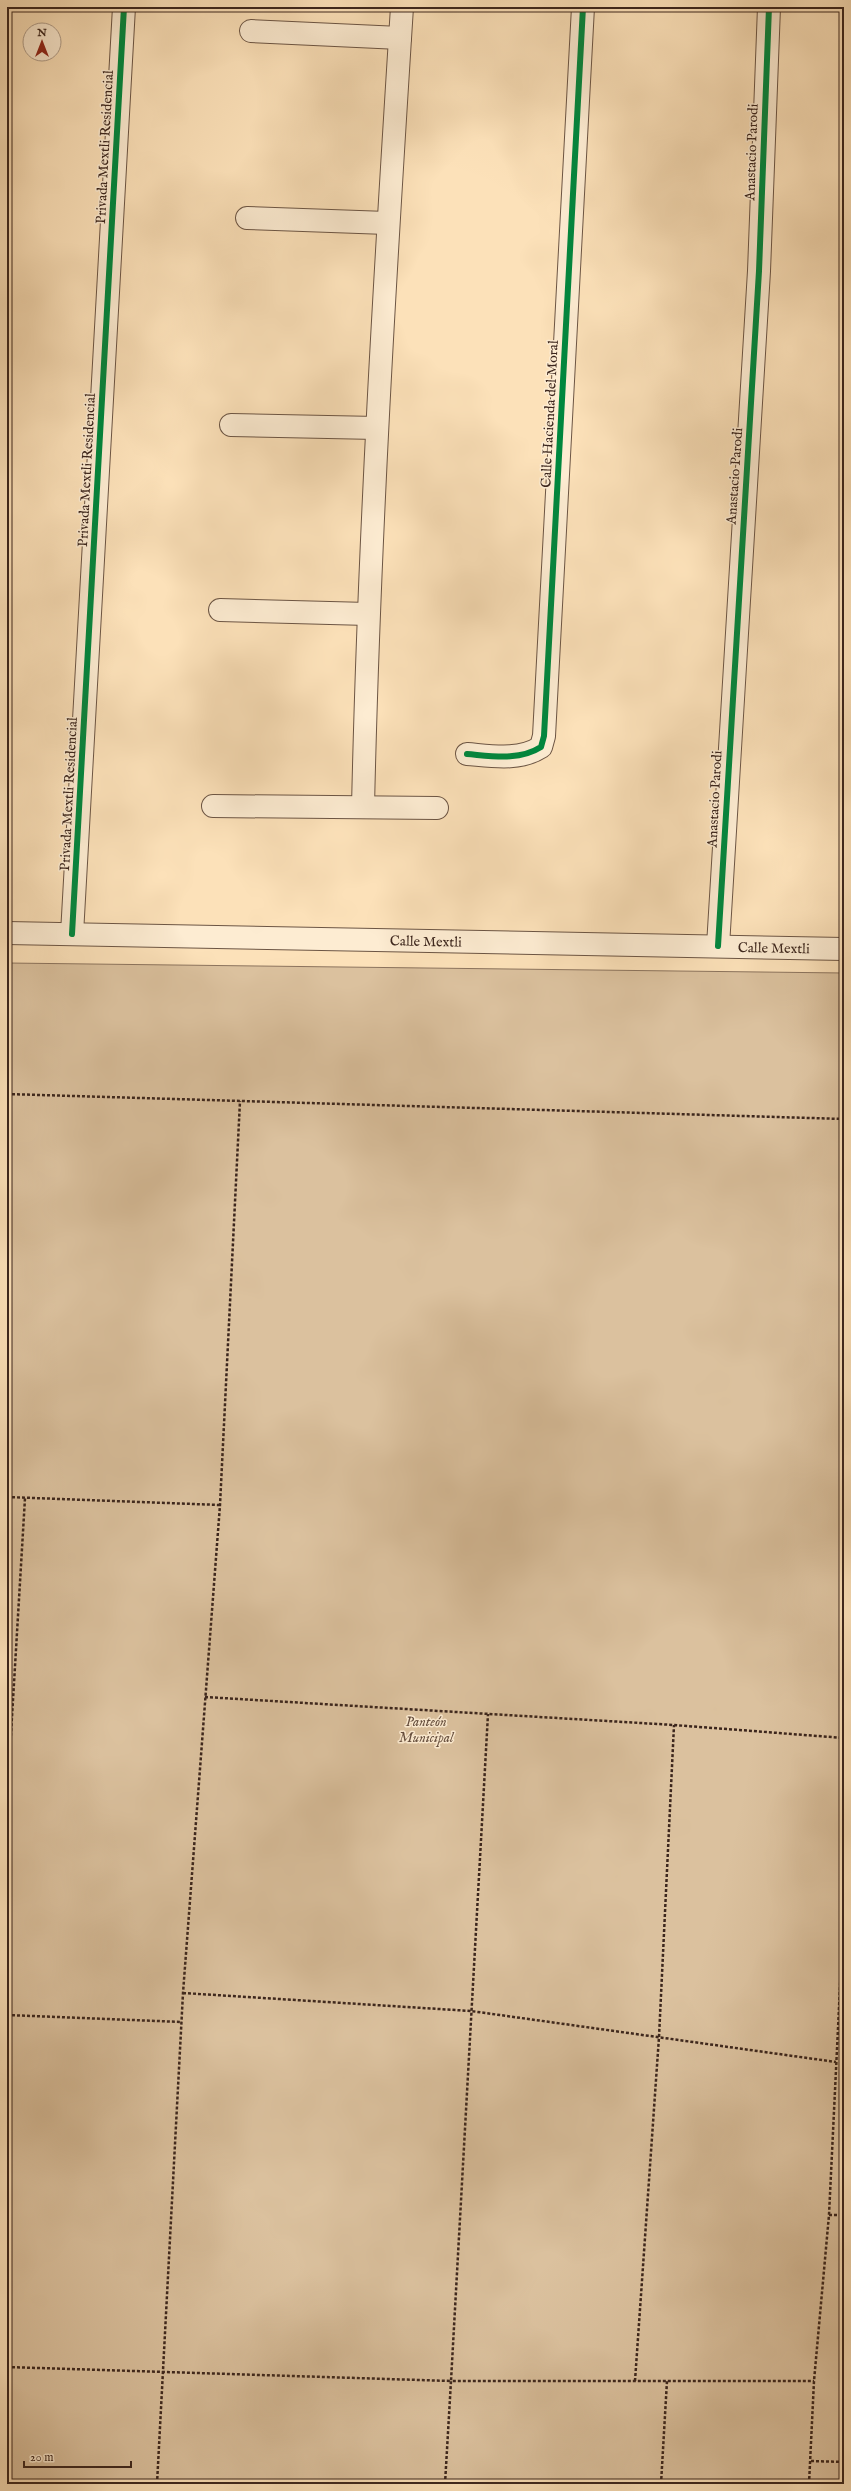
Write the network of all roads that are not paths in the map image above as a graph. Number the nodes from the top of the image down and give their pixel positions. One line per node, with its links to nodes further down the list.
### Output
1 (124, 7): 18 (street, Privada Mextli Residencial)
2 (402, 7): 6 (street)
3 (582, 7): 13 (street, Calle Hacienda del Moral)
4 (769, 7): 19 (street, Anastacio Parodi)
5 (251, 31): 6 (street)
6 (400, 38): 8 (street)
7 (247, 218): 8 (street)
8 (387, 223): 10 (street)
9 (231, 425): 10 (street)
10 (376, 428): 12 (street)
11 (220, 610): 12 (street)
12 (368, 614): 15 (street)
13 (467, 754)
14 (213, 806): 15 (street)
15 (363, 807): 16 (street)
16 (437, 808)
17 (7, 933): 18 (street, Calle Mextli)
18 (72, 934): 19 (street, Calle Mextli)
19 (718, 946): 20 (street, Calle Mextli)
20 (844, 949)

